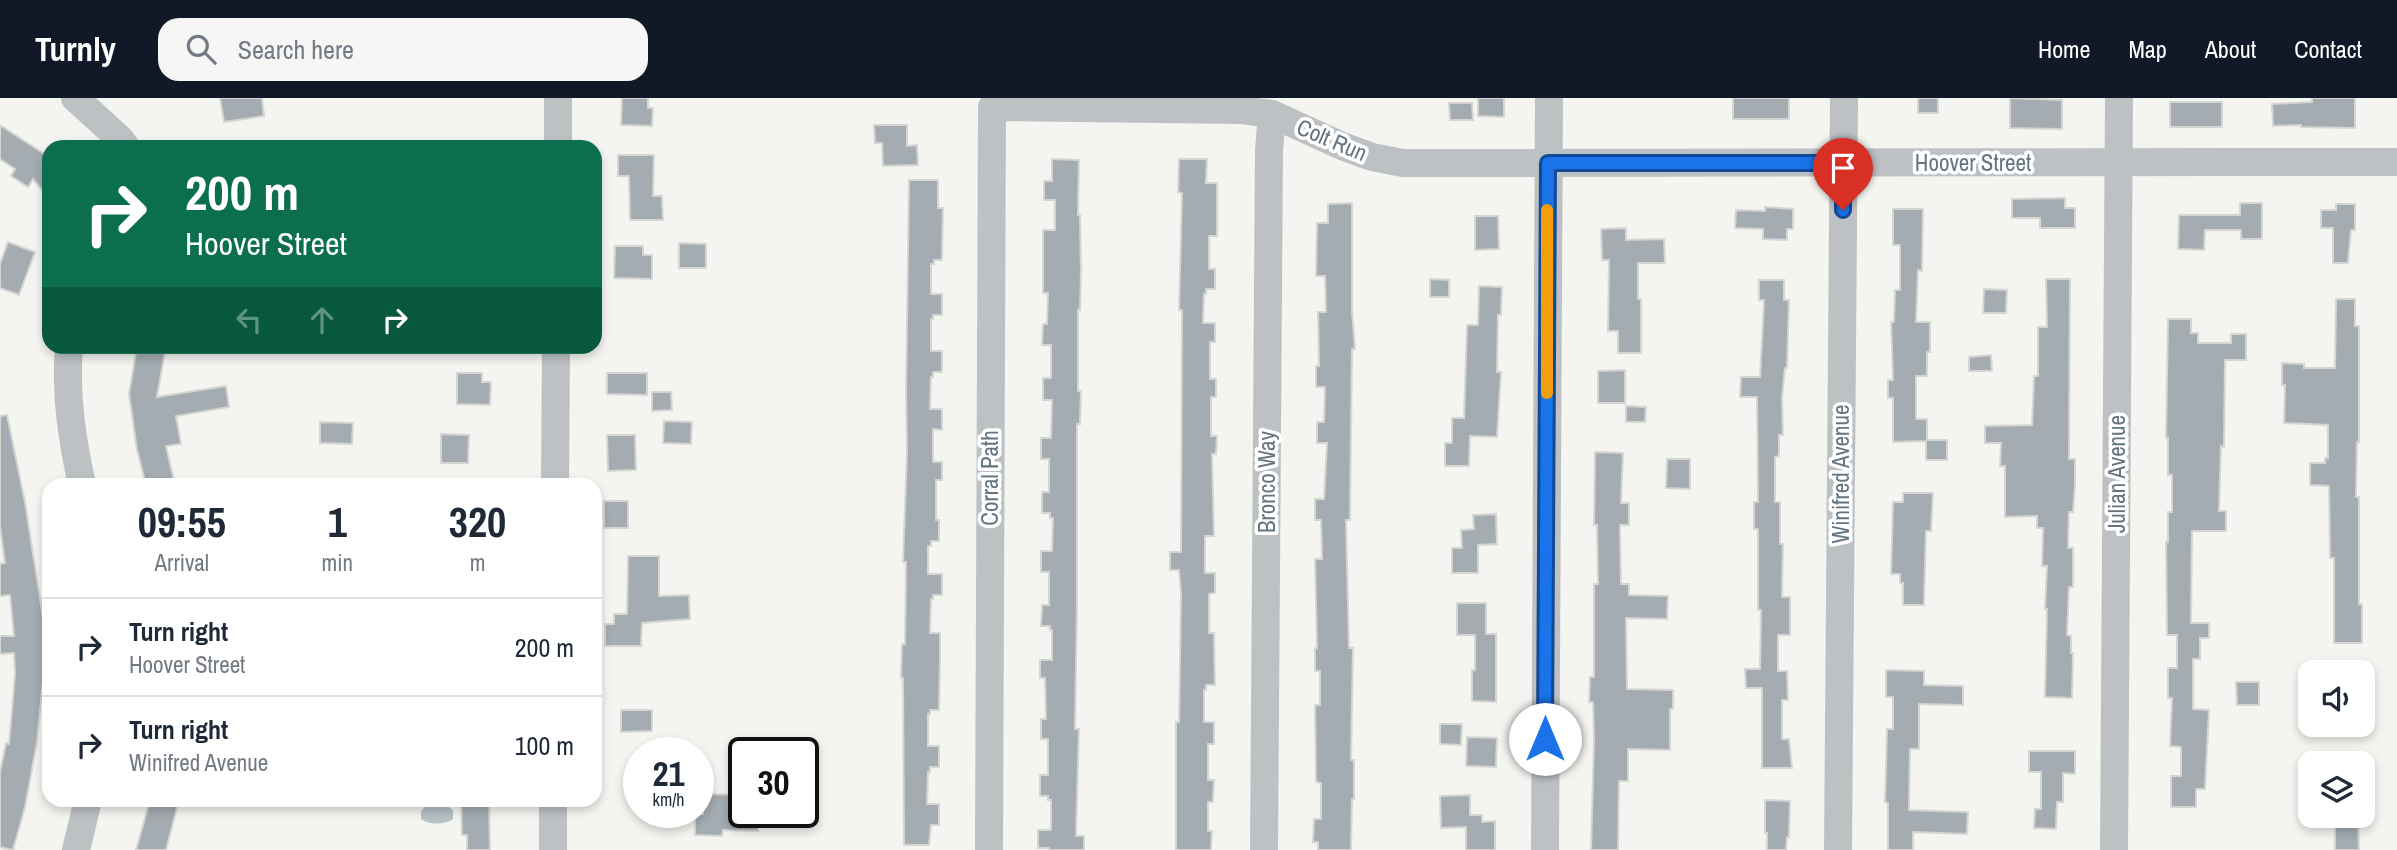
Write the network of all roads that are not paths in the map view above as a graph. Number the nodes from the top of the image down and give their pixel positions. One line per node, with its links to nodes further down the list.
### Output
1 (75, 98): 8 (street)
2 (558, 98): 9 (street)
3 (1549, 98): 11 (street)
4 (1844, 98): 12 (street, Winifred Avenue)
5 (2119, 98): 13 (street, Julian Avenue)
6 (992, 107): 7 (street, Colt Run); 22 (street, Corral Path)
7 (1272, 114): 11 (street, Colt Run); 23 (street, Bronco Way)
8 (121, 140)
9 (558, 140)
10 (2397, 162): 13 (street, Hoover Street)
11 (1548, 163): 12 (street, Hoover Street); 24 (street)
12 (1843, 163): 13 (street, Hoover Street); 25 (street, Winifred Avenue)
13 (2119, 163): 26 (street, Julian Avenue)
14 (68, 354): 16 (street)
15 (556, 354): 17 (street)
16 (81, 478)
17 (555, 478)
18 (86, 807): 20 (street)
19 (553, 807): 21 (street)
20 (76, 850)
21 (552, 850)
22 (989, 850)
23 (1264, 850)
24 (1545, 850)
25 (1838, 850)
26 (2114, 850)

